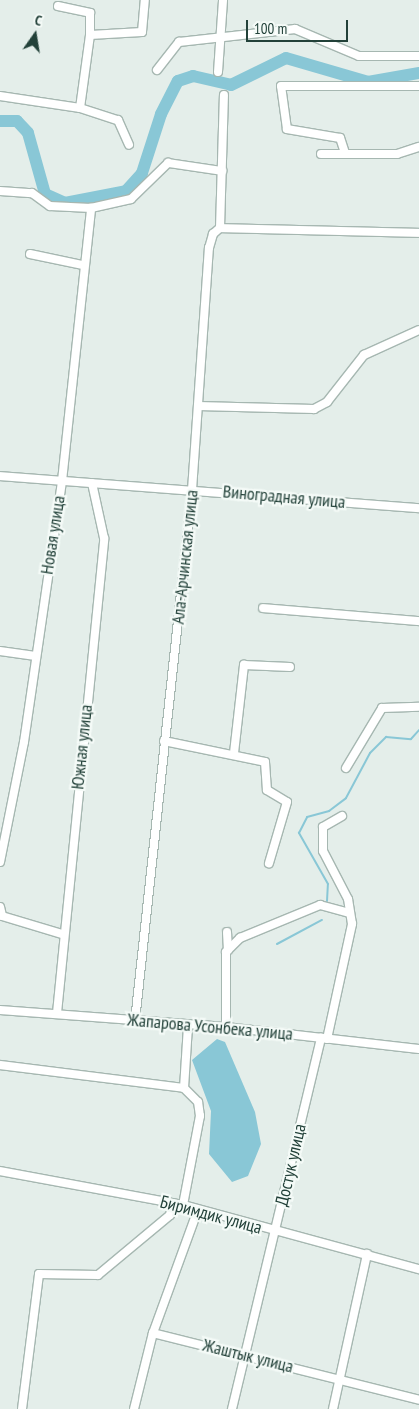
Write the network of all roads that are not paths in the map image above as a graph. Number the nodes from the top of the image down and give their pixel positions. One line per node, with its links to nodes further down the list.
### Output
1 (145, 0): 4 (street)
2 (223, 0): 5 (street)
3 (58, 6): 4 (street)
4 (90, 35): 12 (street)
5 (221, 37): 6 (street); 7 (street); 8 (street)
6 (419, 56)
7 (157, 70)
8 (218, 72)
9 (419, 86): 15 (street)
10 (224, 95): 17 (street, Ала-Арчинская улица)
11 (0, 96): 12 (street)
12 (80, 108): 13 (street)
13 (130, 145)
14 (419, 147): 15 (street)
15 (345, 153): 16 (street)
16 (321, 154)
17 (222, 171): 19 (street); 20 (street, Ала-Арчинская улица)
18 (0, 190): 19 (street)
19 (91, 208): 23 (street, Новая улица)
20 (220, 228): 21 (street); 25 (street, Ала-Арчинская улица)
21 (419, 233)
22 (30, 254): 23 (street)
23 (82, 265): 27 (street, Новая улица)
24 (419, 330): 25 (street)
25 (198, 406): 29 (street, Ала-Арчинская улица)
26 (0, 476): 27 (street, Виноградная улица)
27 (62, 480): 28 (street, Виноградная улица); 34 (street, Новая улица)
28 (92, 483): 29 (street, Виноградная улица); 46 (street, Южная улица)
29 (192, 490): 30 (street, Виноградная улица); 37 (street, Ала-Арчинская улица)
30 (419, 508)
31 (263, 608): 32 (street)
32 (419, 621)
33 (0, 651): 34 (street)
34 (34, 656): 41 (street, Новая улица)
35 (290, 668): 38 (street)
36 (419, 707): 39 (street)
37 (164, 741): 38 (street); 50 (street, Ала-Арчинская улица)
38 (234, 754): 42 (street)
39 (346, 768)
40 (342, 816): 44 (street)
41 (0, 862)
42 (269, 864)
43 (0, 907): 46 (street)
44 (350, 913): 47 (street); 53 (street, Достук улица)
45 (226, 932): 47 (street)
46 (62, 934): 49 (street, Южная улица)
47 (228, 950): 52 (street)
48 (0, 1010): 49 (street, Жапарова Усонбека улица)
49 (57, 1013): 50 (street, Жапарова Усонбека улица)
50 (135, 1021): 51 (street, Жапарова Усонбека улица)
51 (188, 1026): 52 (street, Жапарова Усонбека улица); 57 (street)
52 (226, 1027): 53 (street, Жапарова Усонбека улица)
53 (324, 1038): 54 (street, Жапарова Усонбека улица); 62 (street, Достук улица)
54 (419, 1049)
55 (1, 1066): 56 (street); 57 (street)
56 (0, 1075)
57 (184, 1088): 60 (street)
58 (0, 1171): 59 (street, Биримдик улица)
59 (173, 1203): 60 (street, Биримдик улица); 69 (street)
60 (184, 1205): 61 (street, Биримдик улица)
61 (196, 1212): 62 (street, Биримдик улица); 65 (street)
62 (276, 1232): 63 (street, Биримдик улица); 66 (street, Достук улица)
63 (368, 1254): 64 (street, Биримдик улица); 67 (street)
64 (419, 1269)
65 (153, 1333): 66 (street, Жаштык улица); 70 (street)
66 (245, 1355): 67 (street, Жаштык улица); 71 (street, Достук улица)
67 (340, 1378): 68 (street, Жаштык улица); 72 (street)
68 (419, 1400)
69 (22, 1409)
70 (134, 1409)
71 (232, 1409)
72 (333, 1409)

